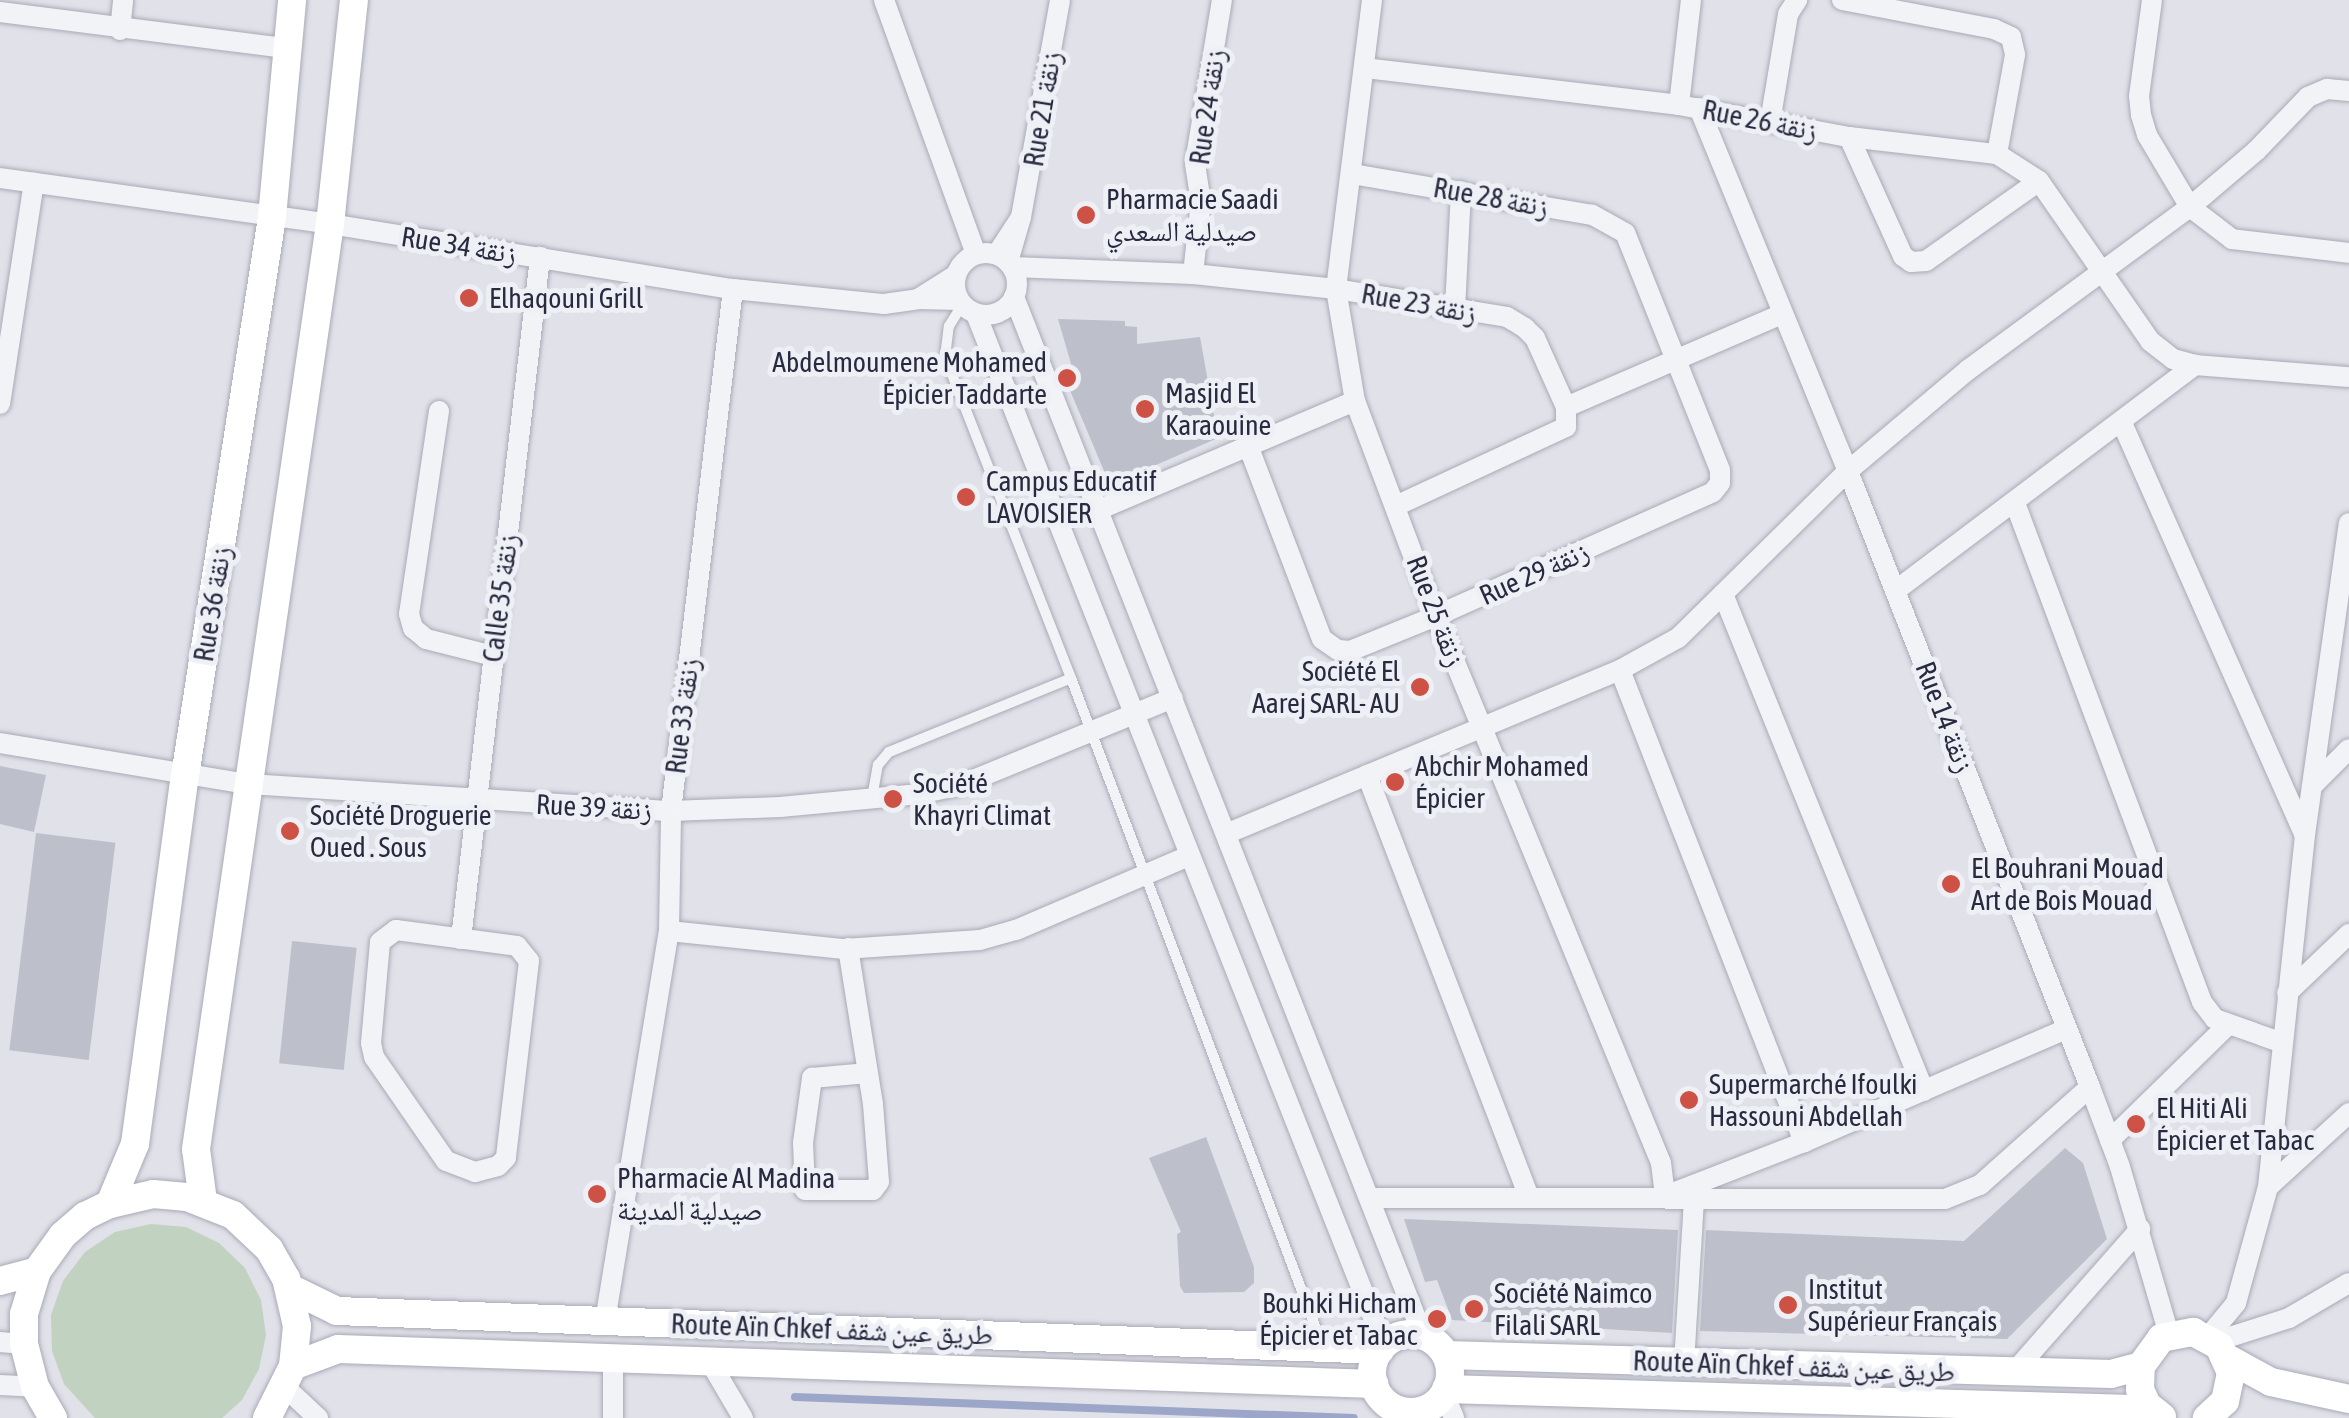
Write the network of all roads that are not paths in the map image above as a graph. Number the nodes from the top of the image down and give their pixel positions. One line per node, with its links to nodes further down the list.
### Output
1 (123, 0): 14 (street)
2 (292, 0): 15 (main road, Rue 36 زنقة)
3 (354, 0): 29 (main road)
4 (884, 0): 32 (street)
5 (1060, 0): 32 (street, Rue 21 زنقة)
6 (1222, 0): 34 (street, Rue 24 زنقة)
7 (1372, 0): 16 (street, Rue 25 زنقة)
8 (1691, 0): 18 (street, Rue 14 زنقة)
9 (1797, 0): 19 (street)
10 (1842, 0): 12 (street)
11 (2152, 0): 27 (street)
12 (1908, 8): 21 (street)
13 (0, 12): 14 (street)
14 (120, 30): 15 (street)
15 (286, 48): 28 (main road, Rue 36 زنقة)
16 (1365, 68): 18 (street, Rue 26 زنقة); 22 (street, Rue 25 زنقة)
17 (2349, 91): 27 (street)
18 (1689, 106): 19 (street, Rue 26 زنقة); 42 (street, Rue 14 زنقة)
19 (1770, 122): 20 (street, Rue 26 زنقة)
20 (1849, 137): 21 (street, Rue 26 زنقة); 24 (street)
21 (1997, 154): 24 (street, Rue 26 زنقة)
22 (1352, 174): 26 (street, Rue 28 زنقة); 37 (street, Rue 25 زنقة)
23 (0, 178): 25 (street, Rue 34 زنقة)
24 (2038, 180): 33 (street, Rue 26 زنقة)
25 (34, 183): 28 (street, Rue 34 زنقة); 47 (street)
26 (1461, 191): 41 (street); 43 (street, Rue 28 زنقة)
27 (2190, 207): 30 (street); 33 (street)
28 (272, 217): 29 (street, Rue 34 زنقة); 71 (main road, Rue 36 زنقة)
29 (330, 224): 31 (street, Rue 34 زنقة); 72 (main road)
30 (2349, 253)
31 (540, 258): 36 (street, Rue 34 زنقة); 61 (street, Calle 35 زنقة)
32 (998, 259): 34 (street, Rue 23 زنقة); 35 (street); 38 (street)
33 (2101, 271): 44 (street, Rue 26 زنقة); 52 (street)
34 (1193, 274): 37 (street, Rue 23 زنقة)
35 (956, 276): 39 (street); 40 (street)
36 (733, 288): 39 (street, Rue 34 زنقة); 76 (street, Rue 33 زنقة)
37 (1336, 289): 41 (street, Rue 23 زنقة); 46 (street, Rue 25 زنقة)
38 (1014, 297): 40 (street); 55 (street)
39 (918, 300): 40 (street, Rue 34 زنقة)
40 (966, 306): 63 (lane); 65 (street)
41 (1455, 309): 48 (street, Rue 23 زنقة)
42 (1782, 314): 43 (street); 52 (street, Rue 14 زنقة)
43 (1675, 362): 48 (street); 60 (street, Rue 29 زنقة)
44 (2195, 365): 45 (street); 50 (street)
45 (2349, 378)
46 (1355, 401): 51 (street); 54 (street, Rue 25 زنقة)
47 (0, 404)
48 (1566, 408): 54 (street)
49 (439, 411): 61 (street)
50 (2122, 423): 53 (street); 78 (street)
51 (1249, 448): 55 (street); 60 (street, Rue 29 زنقة)
52 (1848, 470): 58 (street, Rue 14 زنقة); 59 (street)
53 (2015, 503): 58 (street); 86 (street)
54 (1396, 506): 60 (street, Rue 25 زنقة)
55 (1098, 510): 64 (street)
56 (2349, 522): 57 (street)
57 (2346, 559): 73 (street)
58 (1896, 591): 87 (street, Rue 14 زنقة)
59 (1724, 594): 62 (street); 91 (street)
60 (1436, 616): 66 (street, Rue 25 زنقة)
61 (493, 656): 75 (street, Calle 35 زنقة)
62 (1620, 670): 66 (street); 94 (street)
63 (1071, 678): 67 (lane); 74 (lane)
64 (1172, 698): 65 (street, Rue 39 زنقة); 77 (street)
65 (1133, 714): 67 (street, Rue 39 زنقة); 79 (street)
66 (1483, 726): 70 (street); 97 (street, Rue 25 زنقة)
67 (1090, 734): 74 (street, Rue 39 زنقة); 80 (lane)
68 (0, 744): 71 (street, Rue 39 زنقة)
69 (2349, 750): 73 (street)
70 (1367, 775): 77 (street); 96 (street)
71 (185, 776): 72 (street, Rue 39 زنقة); 101 (main road, Rue 36 زنقة)
72 (249, 784): 75 (street, Rue 39 زنقة); 100 (main road)
73 (2312, 786): 78 (street)
74 (872, 798): 76 (street, Rue 39 زنقة)
75 (476, 802): 76 (street, Rue 39 زنقة); 83 (street, Calle 35 زنقة)
76 (671, 811): 81 (street, Rue 33 زنقة)
77 (1226, 834): 98 (street)
78 (2304, 835): 85 (street)
79 (1190, 856): 80 (street); 112 (street)
80 (1144, 875): 84 (street); 113 (lane)
81 (669, 931): 84 (street); 107 (street, Rue 33 زنقة)
82 (2349, 934): 85 (street)
83 (461, 939): 83 (street)
84 (848, 948): 89 (street)
85 (2287, 992): 88 (street)
86 (2228, 1025): 88 (street); 93 (street)
87 (2067, 1028): 90 (street, Rue 14 زنقة); 91 (street)
88 (2280, 1042): 95 (street)
89 (868, 1073): 89 (street)
90 (2090, 1087): 93 (street, Rue 14 زنقة); 99 (street)
91 (1924, 1090): 94 (street)
92 (2349, 1112): 95 (street)
93 (2110, 1140): 102 (street, Rue 14 زنقة)
94 (1804, 1142): 97 (street)
95 (2268, 1187): 111 (street)
96 (1529, 1196): 97 (street); 98 (street)
97 (1664, 1196): 99 (street)
98 (1370, 1198): 109 (street)
99 (1694, 1198): 117 (street)
100 (203, 1201): 101 (main road); 106 (main road)
101 (110, 1204): 103 (main road)
102 (2140, 1229): 108 (street, Rue 14 زنقة); 119 (street)
103 (37, 1271): 104 (main road); 110 (main road)
104 (0, 1281)
105 (2349, 1284): 111 (street)
106 (290, 1288): 107 (main road, Route Aïn Chkef طريق عين شقف); 120 (main road)
107 (605, 1321): 113 (main road, Route Aïn Chkef طريق عين شقف)
108 (2169, 1335): 111 (main road); 118 (main road)
109 (1423, 1336): 112 (main road); 114 (main road)
110 (8, 1340): 123 (main road)
111 (2216, 1346): 124 (main road); 133 (main road)
112 (1382, 1347): 113 (main road, Route Aïn Chkef طريق عين شقف); 121 (main road)
113 (1324, 1348)
114 (1446, 1356): 117 (main road, Route Aïn Chkef طريق عين شقف); 125 (main road)
115 (614, 1359): 116 (main road, Route Aïn Chkef طريق عين شقف); 120 (main road, Route Aïn Chkef طريق عين شقف); 131 (street)
116 (710, 1362): 121 (main road, Route Aïn Chkef طريق عين شقف); 132 (street)
117 (1684, 1363): 119 (main road, Route Aïn Chkef طريق عين شقف)
118 (2141, 1366): 119 (main road, Route Aïn Chkef طريق عين شقف); 127 (main road)
119 (2014, 1372)
120 (290, 1377): 129 (main road); 130 (street)
121 (1374, 1384): 126 (main road)
122 (0, 1385): 123 (street)
123 (34, 1387): 128 (main road)
124 (2349, 1399)
125 (1448, 1400): 126 (main road); 127 (main road, Route Aïn Chkef طريق عين شقف)
126 (1402, 1414)
127 (2161, 1417)
128 (53, 1418)
129 (268, 1418)
130 (318, 1418)
131 (613, 1418)
132 (743, 1418)
133 (2207, 1418)

